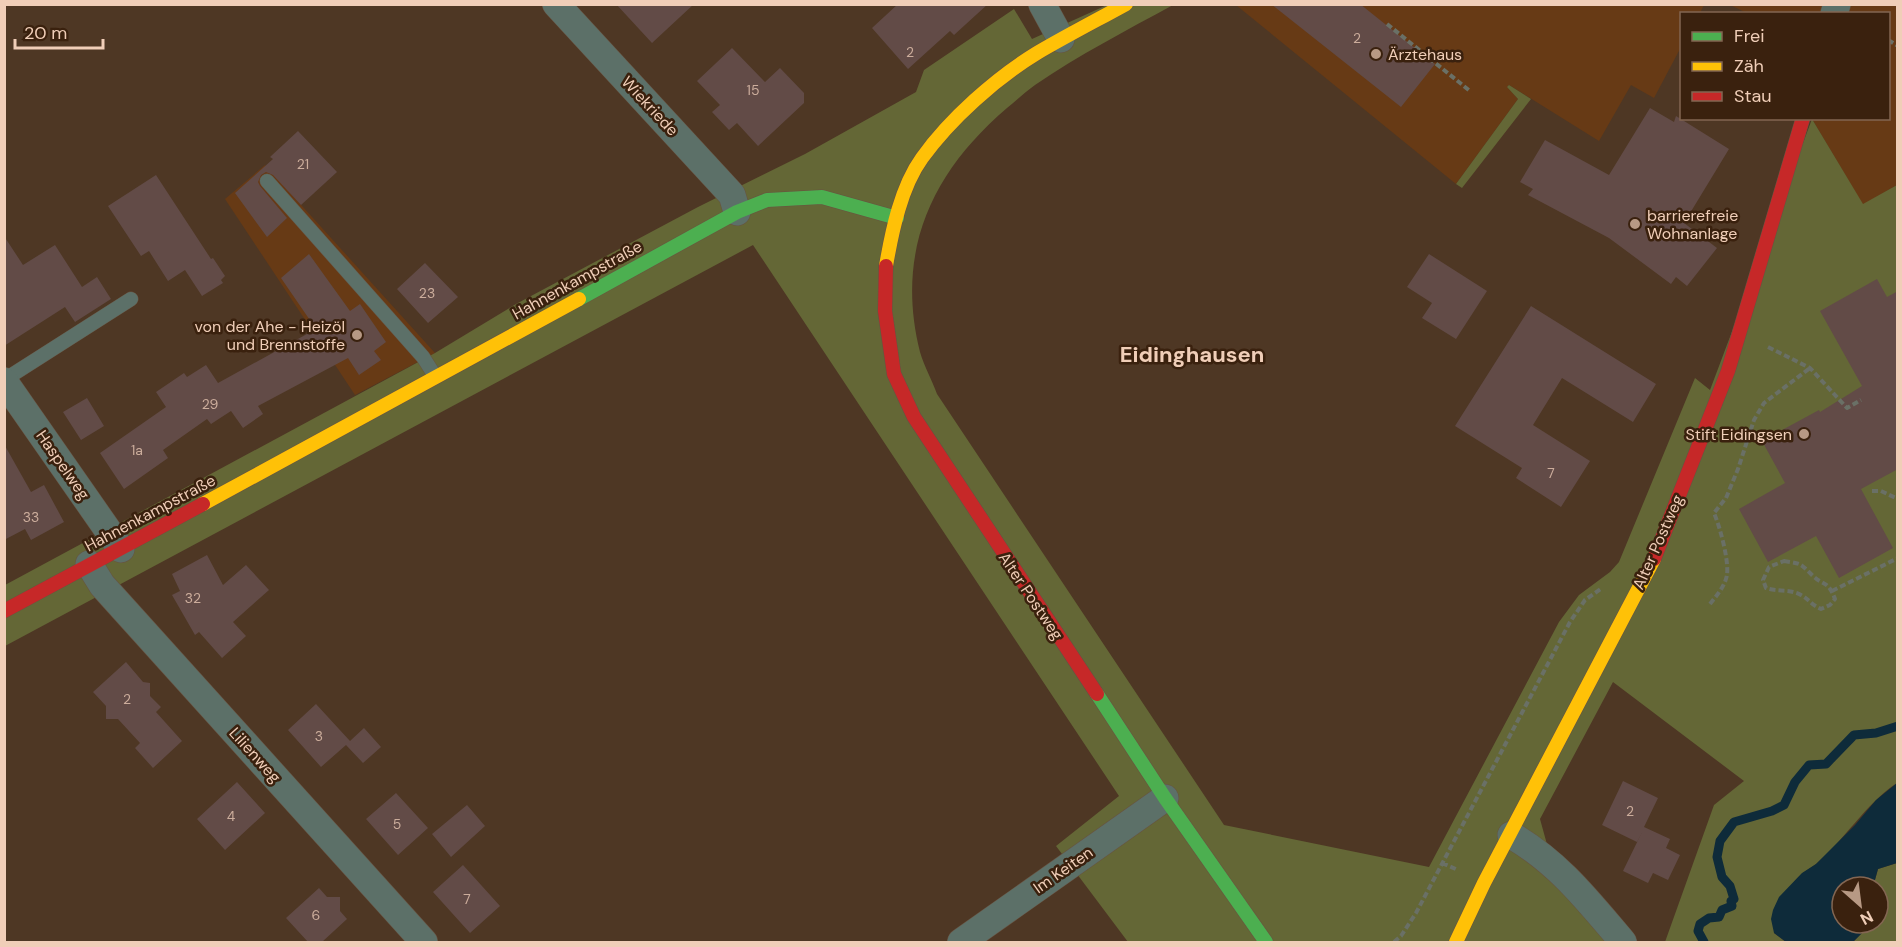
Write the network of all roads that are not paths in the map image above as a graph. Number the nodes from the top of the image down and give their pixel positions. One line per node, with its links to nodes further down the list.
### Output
1 (556, 4): 7 (street, Wiekriede)
2 (1042, 4): 4 (street)
3 (1126, 4): 4 (street)
4 (1061, 39): 8 (street)
5 (1802, 120): 16 (street, Alter Postweg)
6 (267, 181): 10 (lane)
7 (737, 212): 8 (street, Hahnenkampstraße); 10 (street, Hahnenkampstraße)
8 (897, 218): 15 (street, Alter Postweg)
9 (132, 299): 11 (lane)
10 (435, 376): 12 (street, Hahnenkampstraße)
11 (4, 380): 12 (street, Haspelweg)
12 (121, 549): 13 (street, Hahnenkampstraße)
13 (89, 564): 14 (street, Hahnenkampstraße); 17 (street, Lilienweg)
14 (4, 611)
15 (1165, 798): 18 (street, Im Keiten); 19 (street, Alter Postweg)
16 (1510, 835): 20 (street, Alter Postweg); 21 (street)
17 (424, 942)
18 (961, 942)
19 (1266, 942)
20 (1456, 942)
21 (1623, 942)

